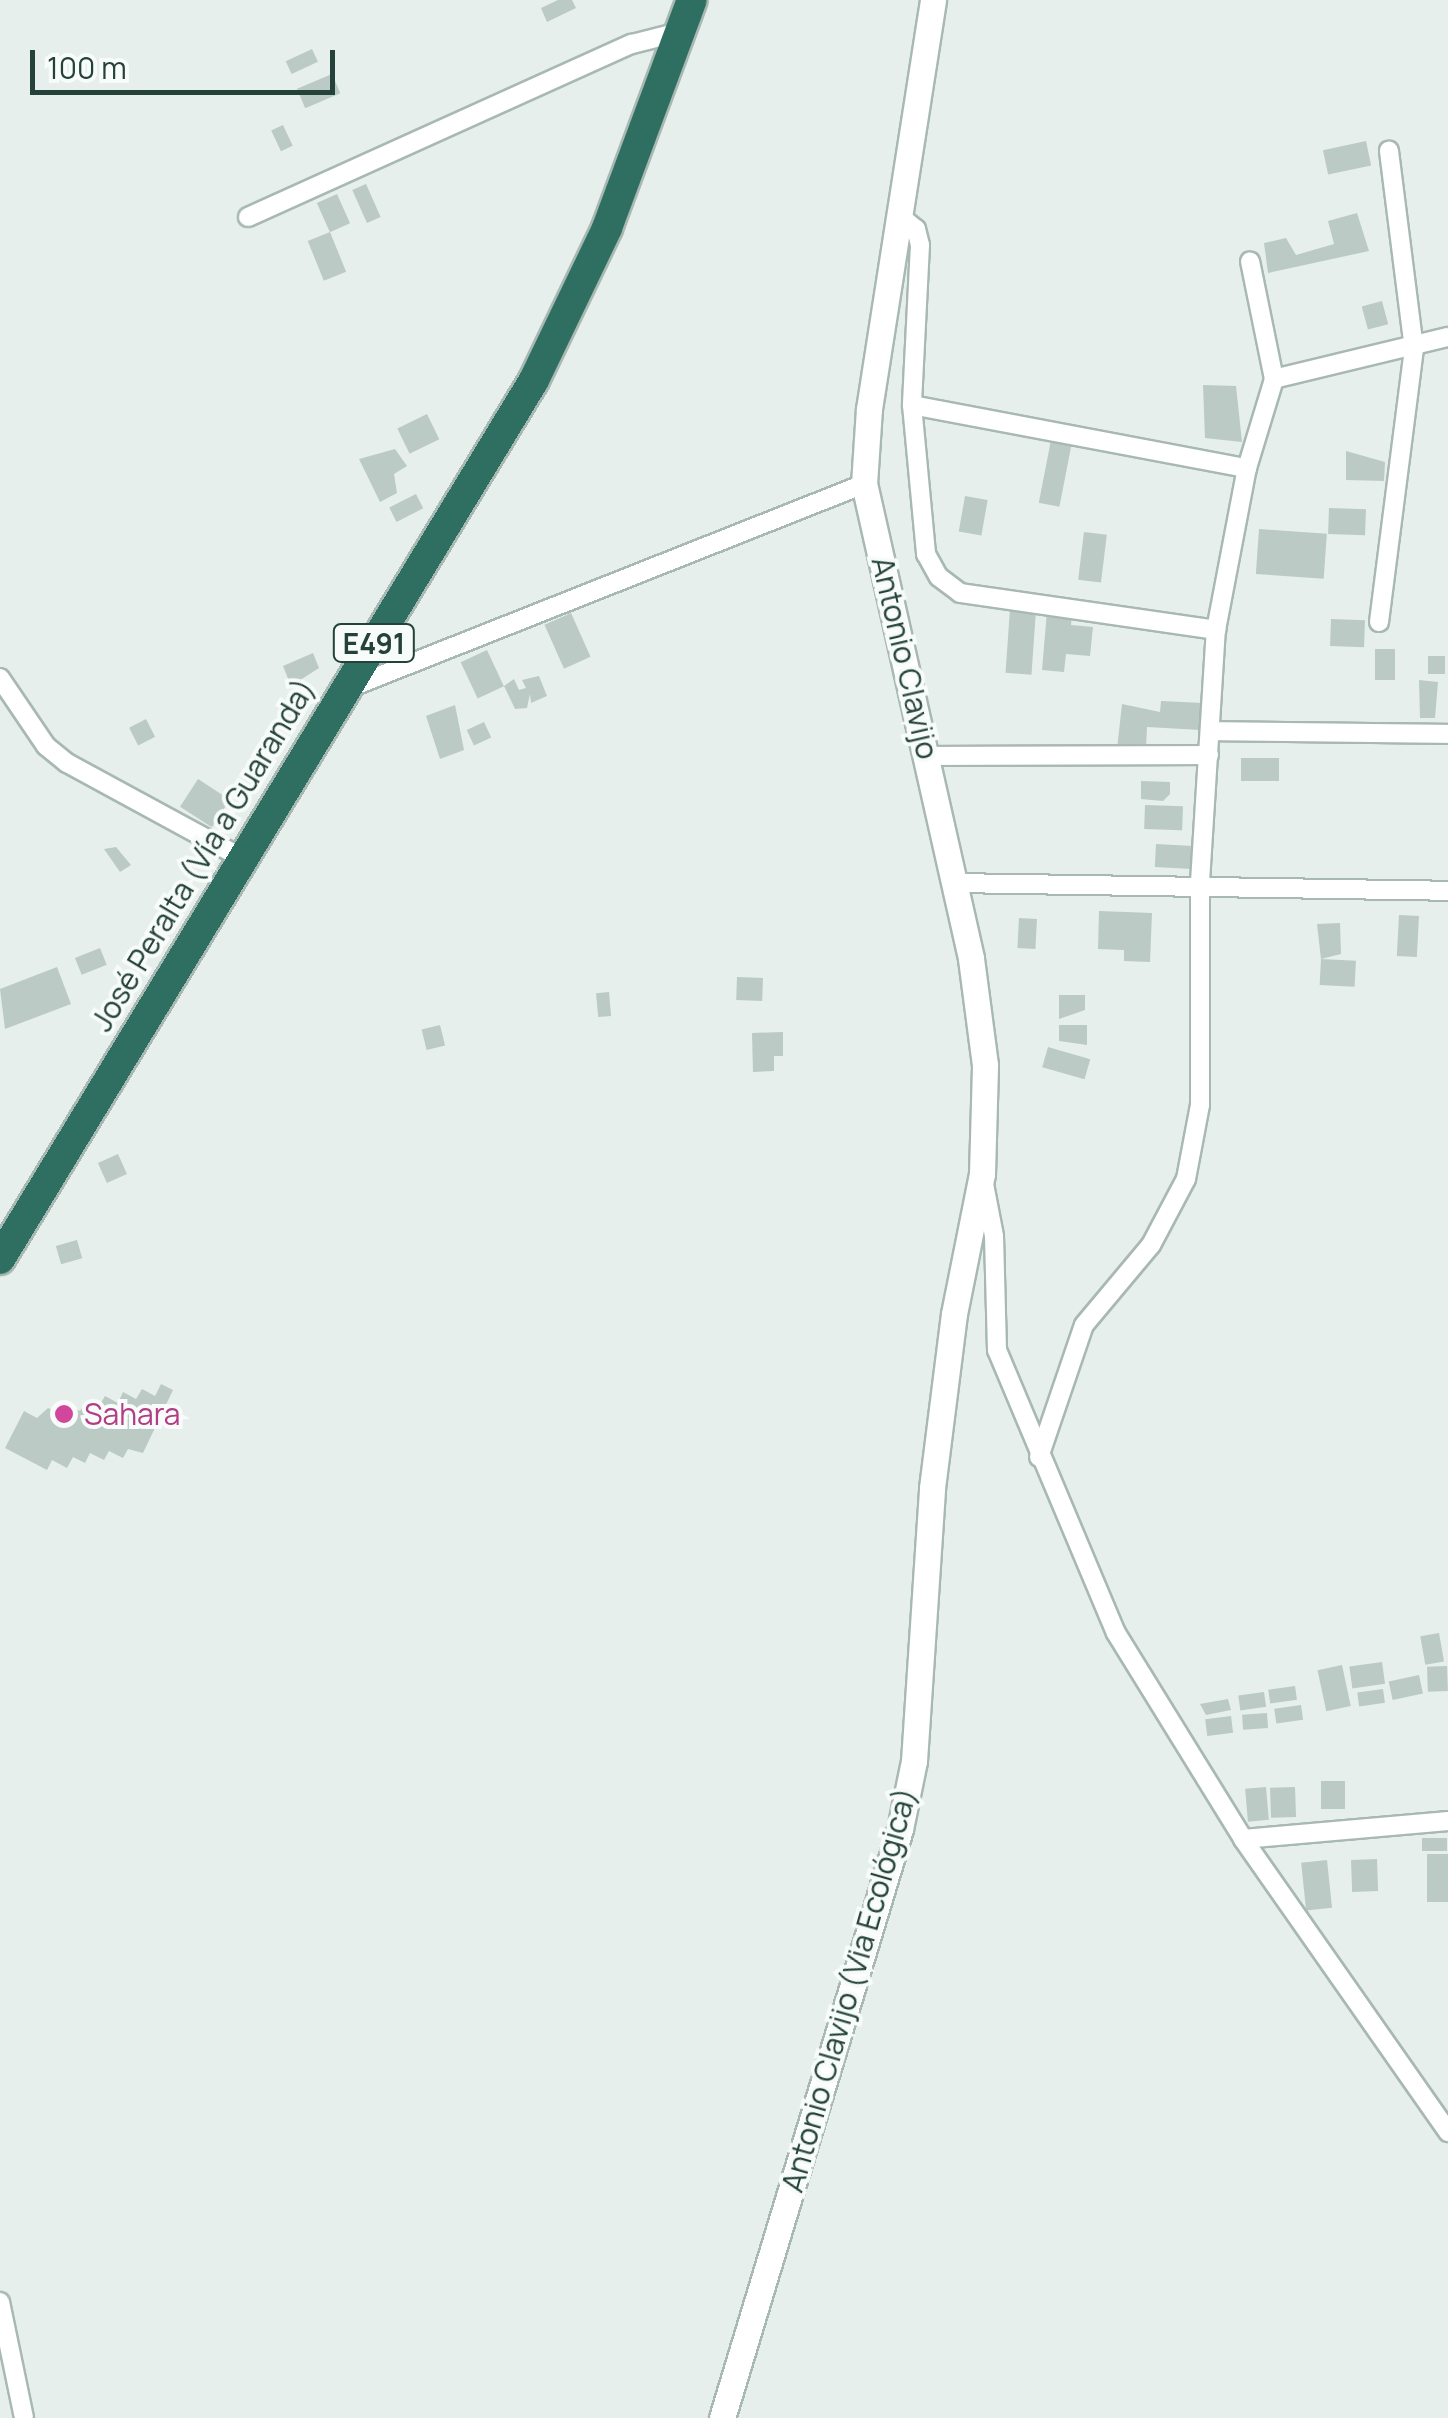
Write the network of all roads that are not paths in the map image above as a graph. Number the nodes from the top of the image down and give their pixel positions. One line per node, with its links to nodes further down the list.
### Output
1 (933, 0): 5 (main road, Antonio Clavijo)
2 (686, 10): 4 (street); 16 (highway, José Peralta (Vía a Guaranda) / E491)
3 (1389, 151): 8 (street)
4 (248, 216)
5 (901, 217): 10 (street); 12 (main road, Antonio Clavijo)
6 (1250, 261): 9 (street)
7 (1448, 337): 8 (street)
8 (1414, 349): 9 (street); 13 (street)
9 (1274, 379): 11 (street)
10 (912, 406): 11 (street); 14 (street)
11 (1247, 468): 14 (street)
12 (864, 484): 16 (street); 20 (main road, Antonio Clavijo)
13 (1379, 622)
14 (1216, 630): 17 (street)
15 (0, 678): 21 (street)
16 (344, 690): 21 (highway, José Peralta (Vía a Guaranda) / E491)
17 (1210, 731): 18 (street); 19 (street)
18 (1448, 734)
19 (1209, 755): 20 (street); 23 (street)
20 (928, 756): 22 (main road, Antonio Clavijo)
21 (242, 858): 26 (highway, José Peralta (Vía a Guaranda) / E491)
22 (952, 882): 23 (street); 25 (main road, Antonio Clavijo)
23 (1200, 882): 24 (street); 28 (street)
24 (1448, 891)
25 (982, 1174): 27 (main road, Antonio Clavijo); 28 (street)
26 (0, 1259)
27 (954, 1314): 34 (main road, Antonio Clavijo (Via Ecológica))
28 (1038, 1457): 30 (street)
29 (1448, 1821): 30 (street)
30 (1242, 1839): 31 (street)
31 (1448, 2132)
32 (0, 2302): 33 (street)
33 (24, 2418)
34 (722, 2418)

